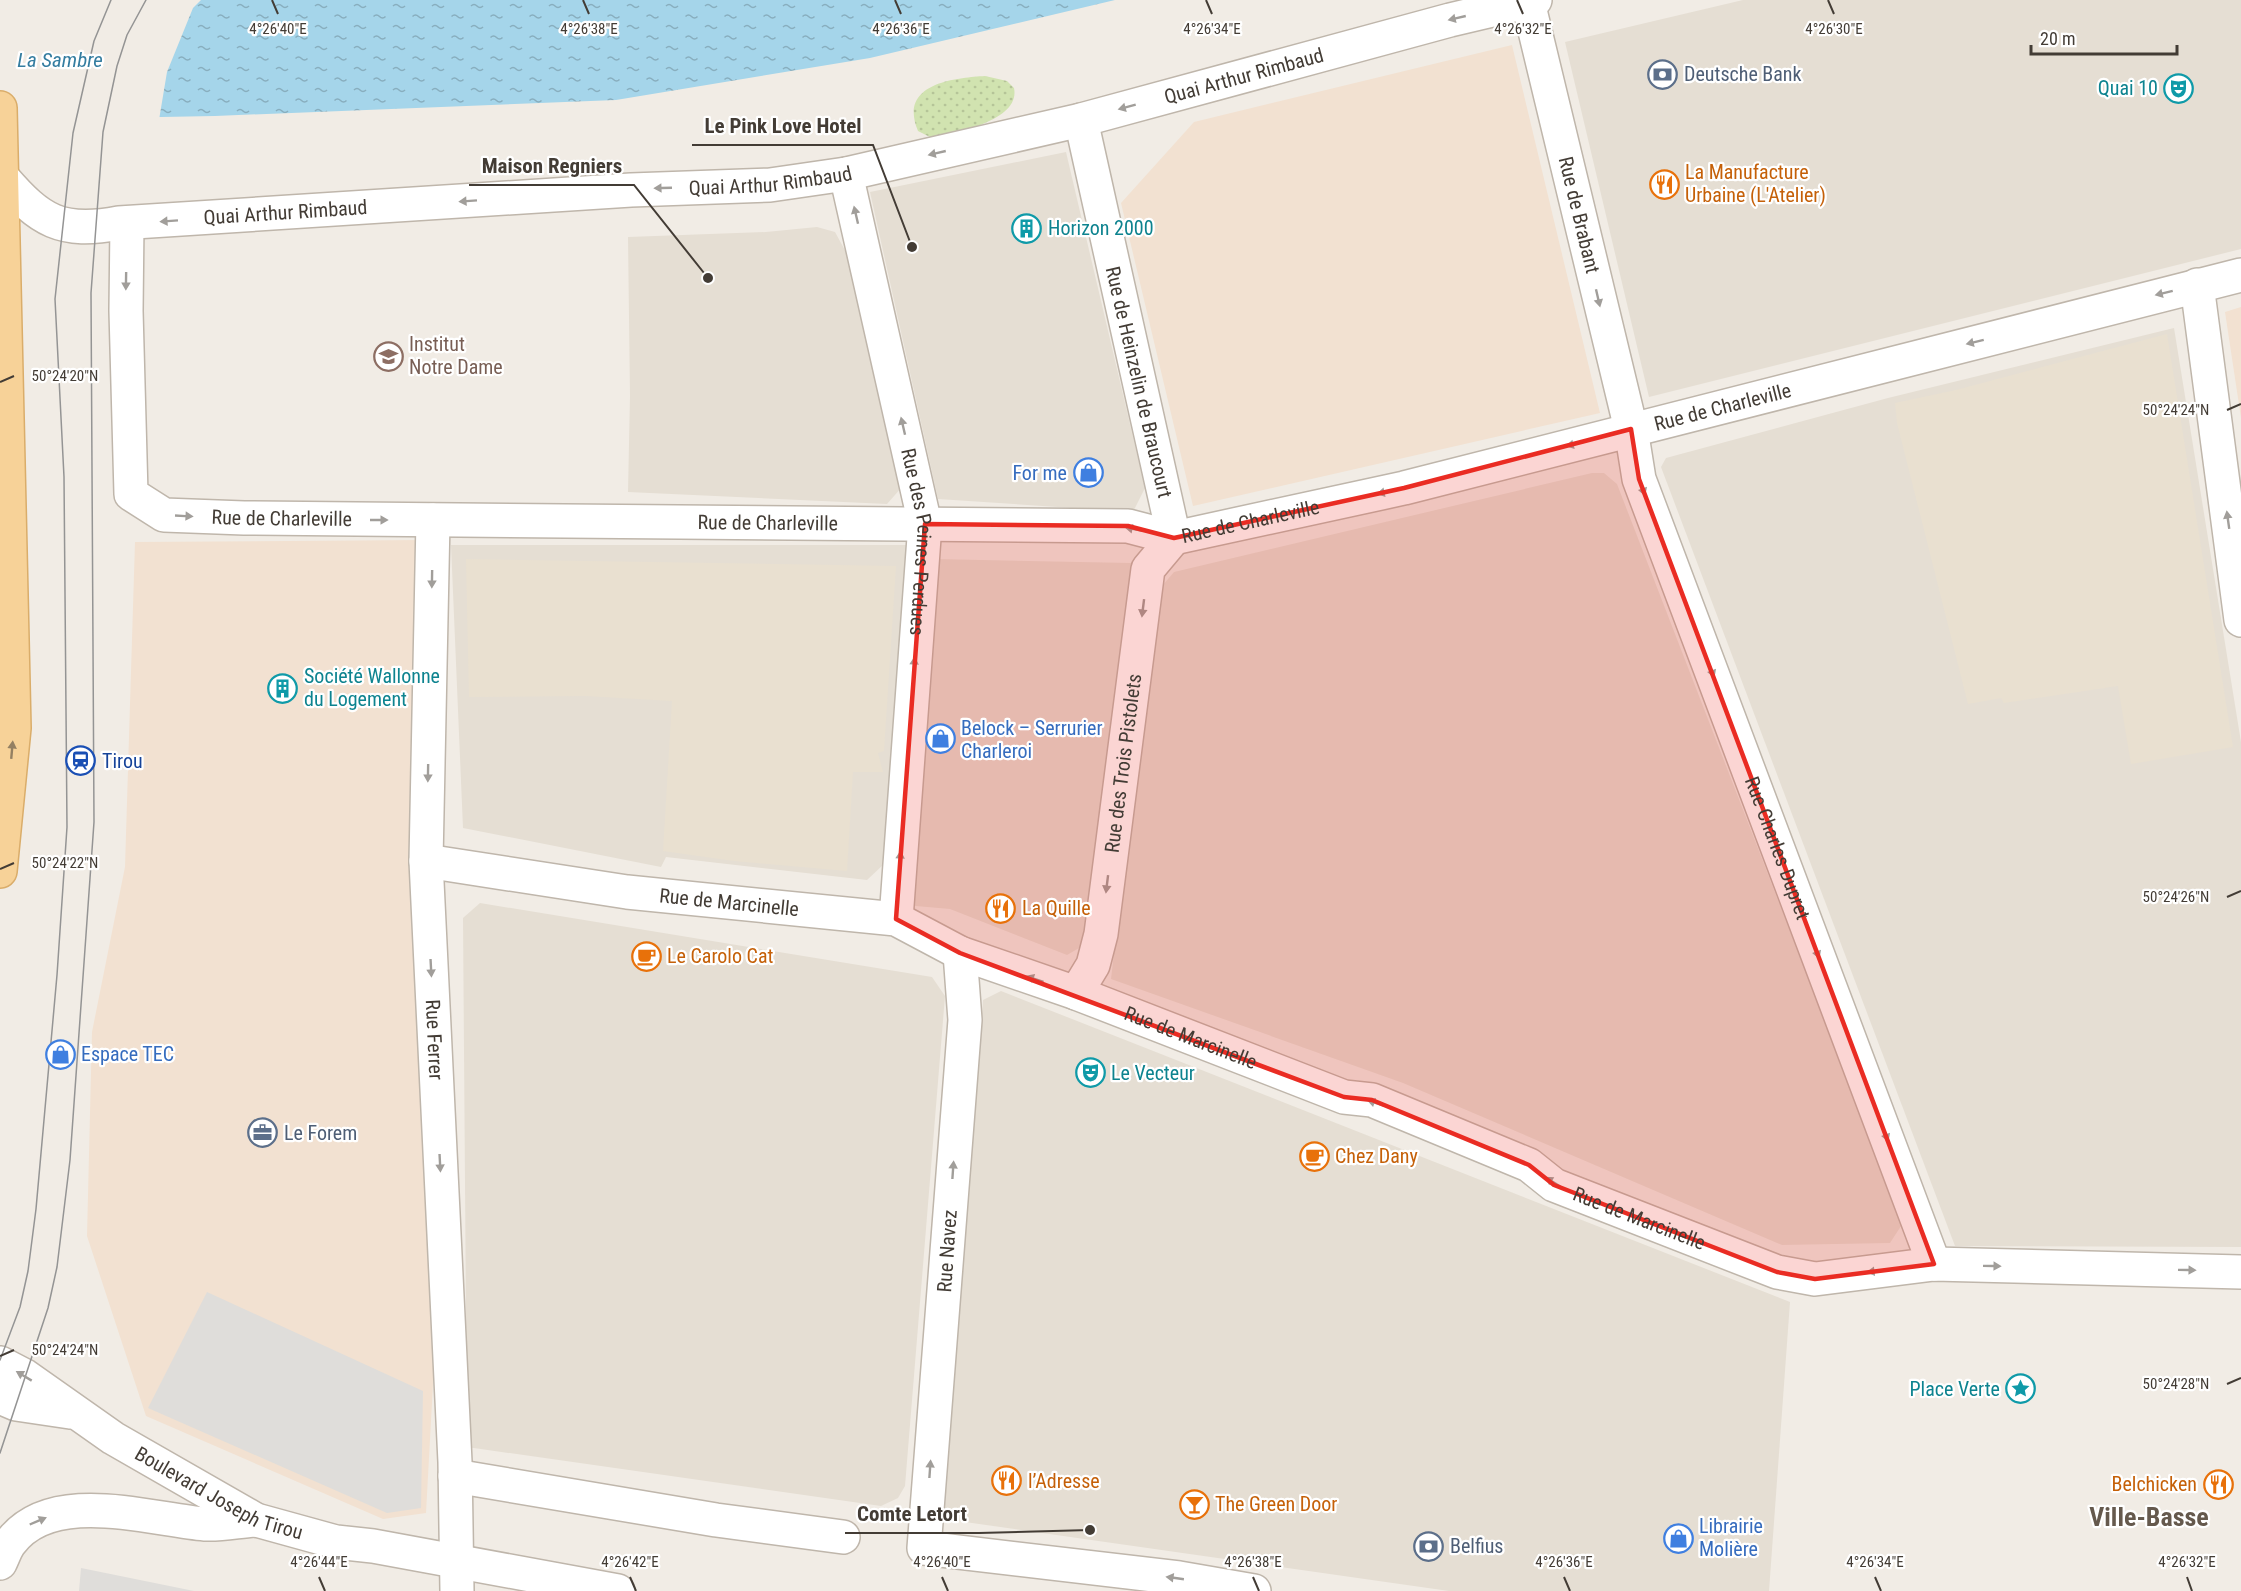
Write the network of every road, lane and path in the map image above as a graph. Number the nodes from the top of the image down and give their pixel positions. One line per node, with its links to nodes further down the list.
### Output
1 (1531, 1): 2 (street, Quai Arthur Rimbaud, one-way to 2); 8 (street, Rue de Brabant, one-way to 8)
2 (1081, 120): 4 (street, Quai Arthur Rimbaud, one-way to 4); 11 (street, Rue de Heinzelin de Braucourt)
3 (2, 143): 5 (street, Quai Arthur Rimbaud); 14 (main road, one-way to 3)
4 (846, 174): 5 (street, Quai Arthur Rimbaud, one-way to 5); 10 (street, Rue des Peines Perdues, one-way to 4)
5 (127, 223): 9 (street, Rue de Charleville, one-way to 9)
6 (2241, 275): 7 (street, Rue de Charleville)
7 (2197, 285): 8 (street, Rue de Charleville, one-way to 8); 12 (street, one-way to 7)
8 (1631, 429): 11 (street, Rue de Charleville, one-way to 11); 18 (street, Rue Charles Dupret, one-way to 18)
9 (433, 520): 10 (street, Rue de Charleville); 13 (street, Rue Ferrer, one-way to 13)
10 (925, 524): 11 (street, Rue de Charleville, one-way to 10); 15 (street, Rue des Peines Perdues, one-way to 10)
11 (1174, 538): 17 (street, Rue des Trois Pistolets, one-way to 17)
12 (2241, 620)
13 (426, 861): 15 (street, Rue de Marcinelle); 23 (street, Rue Ferrer, one-way to 23)
14 (0, 871)
15 (896, 919): 16 (street, Rue de Marcinelle)
16 (960, 953): 17 (street, Rue de Marcinelle, one-way to 16); 29 (street, Rue Navez, one-way to 16)
17 (1076, 993): 18 (street, Rue de Marcinelle, one-way to 17)
18 (1934, 1264): 19 (street, one-way to 19)
19 (2241, 1272)
20 (0, 1363): 22 (street, Boulevard Joseph Tirou, one-way to 20)
21 (0, 1397): 22 (street, Boulevard Joseph Tirou)
22 (81, 1414): 24 (street, Boulevard Joseph Tirou)
23 (455, 1476): 25 (street); 27 (street, Rue Ferrer)
24 (256, 1520): 26 (street, one-way to 24); 27 (street, Boulevard Joseph Tirou)
25 (843, 1537)
26 (0, 1563)
27 (456, 1576): 28 (street, Boulevard Joseph Tirou)
28 (618, 1591)
29 (1254, 1591)

